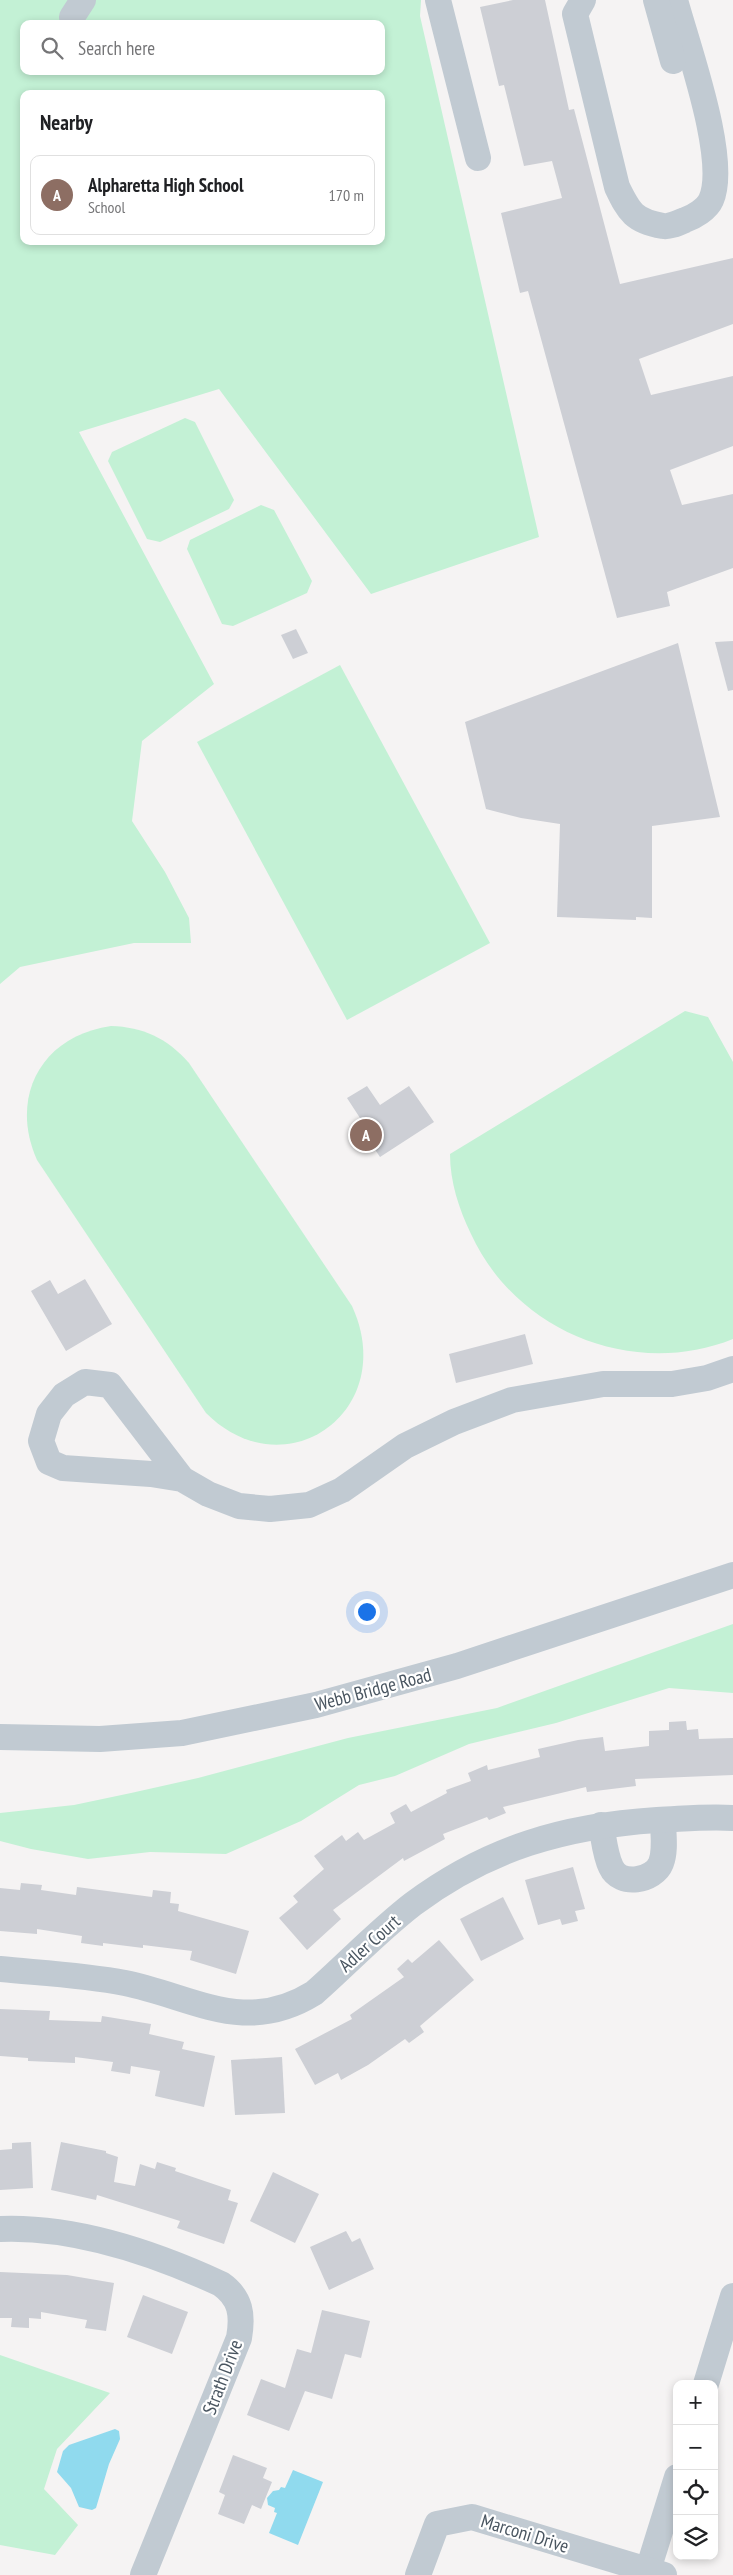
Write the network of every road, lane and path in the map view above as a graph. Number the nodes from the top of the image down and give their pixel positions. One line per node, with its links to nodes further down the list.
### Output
1 (438, 0): 7 (street)
2 (583, 0): 5 (street)
3 (656, 0): 5 (street)
4 (675, 0): 5 (street)
5 (677, 41): 6 (street)
6 (681, 86)
7 (478, 158)
8 (733, 1369): 9 (street)
9 (182, 1479): 9 (street)
10 (733, 1574): 11 (street, Webb Bridge Road)
11 (0, 1737)
12 (733, 1818): 13 (street, Adler Court)
13 (663, 1820): 14 (street, Adler Court); 14 (street)
14 (601, 1825): 15 (street, Adler Court)
15 (0, 1969)
16 (0, 2229): 21 (street, Strath Drive)
17 (733, 2296): 18 (street)
18 (707, 2380)
19 (673, 2494): 20 (street)
20 (656, 2572): 22 (street, Marconi Drive)
21 (143, 2575)
22 (418, 2575)

